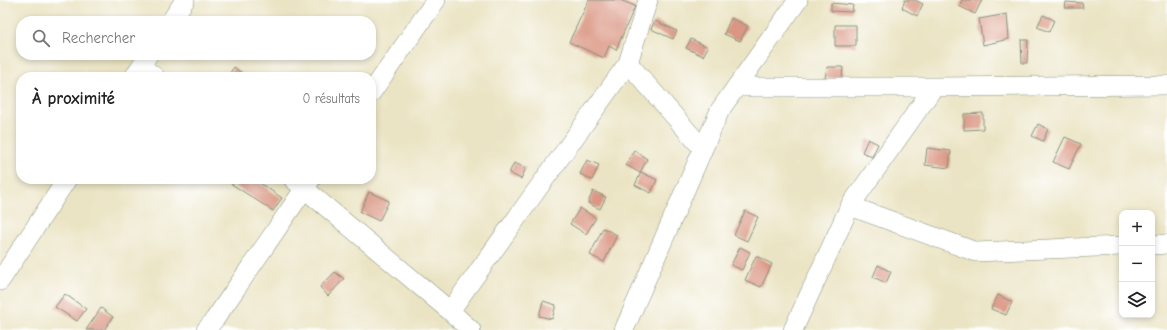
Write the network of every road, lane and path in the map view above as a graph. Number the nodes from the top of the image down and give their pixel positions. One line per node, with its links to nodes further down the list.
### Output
1 (185, 0): 5 (street)
2 (436, 0): 8 (street)
3 (648, 0): 6 (street)
4 (798, 0): 9 (street)
5 (174, 16)
6 (628, 63): 11 (street); 20 (street)
7 (1167, 84): 10 (street)
8 (376, 86)
9 (736, 87): 10 (street); 11 (street)
10 (934, 87): 15 (street)
11 (702, 149): 23 (street)
12 (64, 184): 19 (street)
13 (302, 184): 21 (street)
14 (305, 184): 20 (street)
15 (850, 206): 18 (street); 24 (street)
16 (1167, 244): 17 (street)
17 (1155, 245)
18 (1119, 246)
19 (0, 281)
20 (450, 311): 22 (street)
21 (216, 326)
22 (471, 330)
23 (624, 330)
24 (793, 330)

